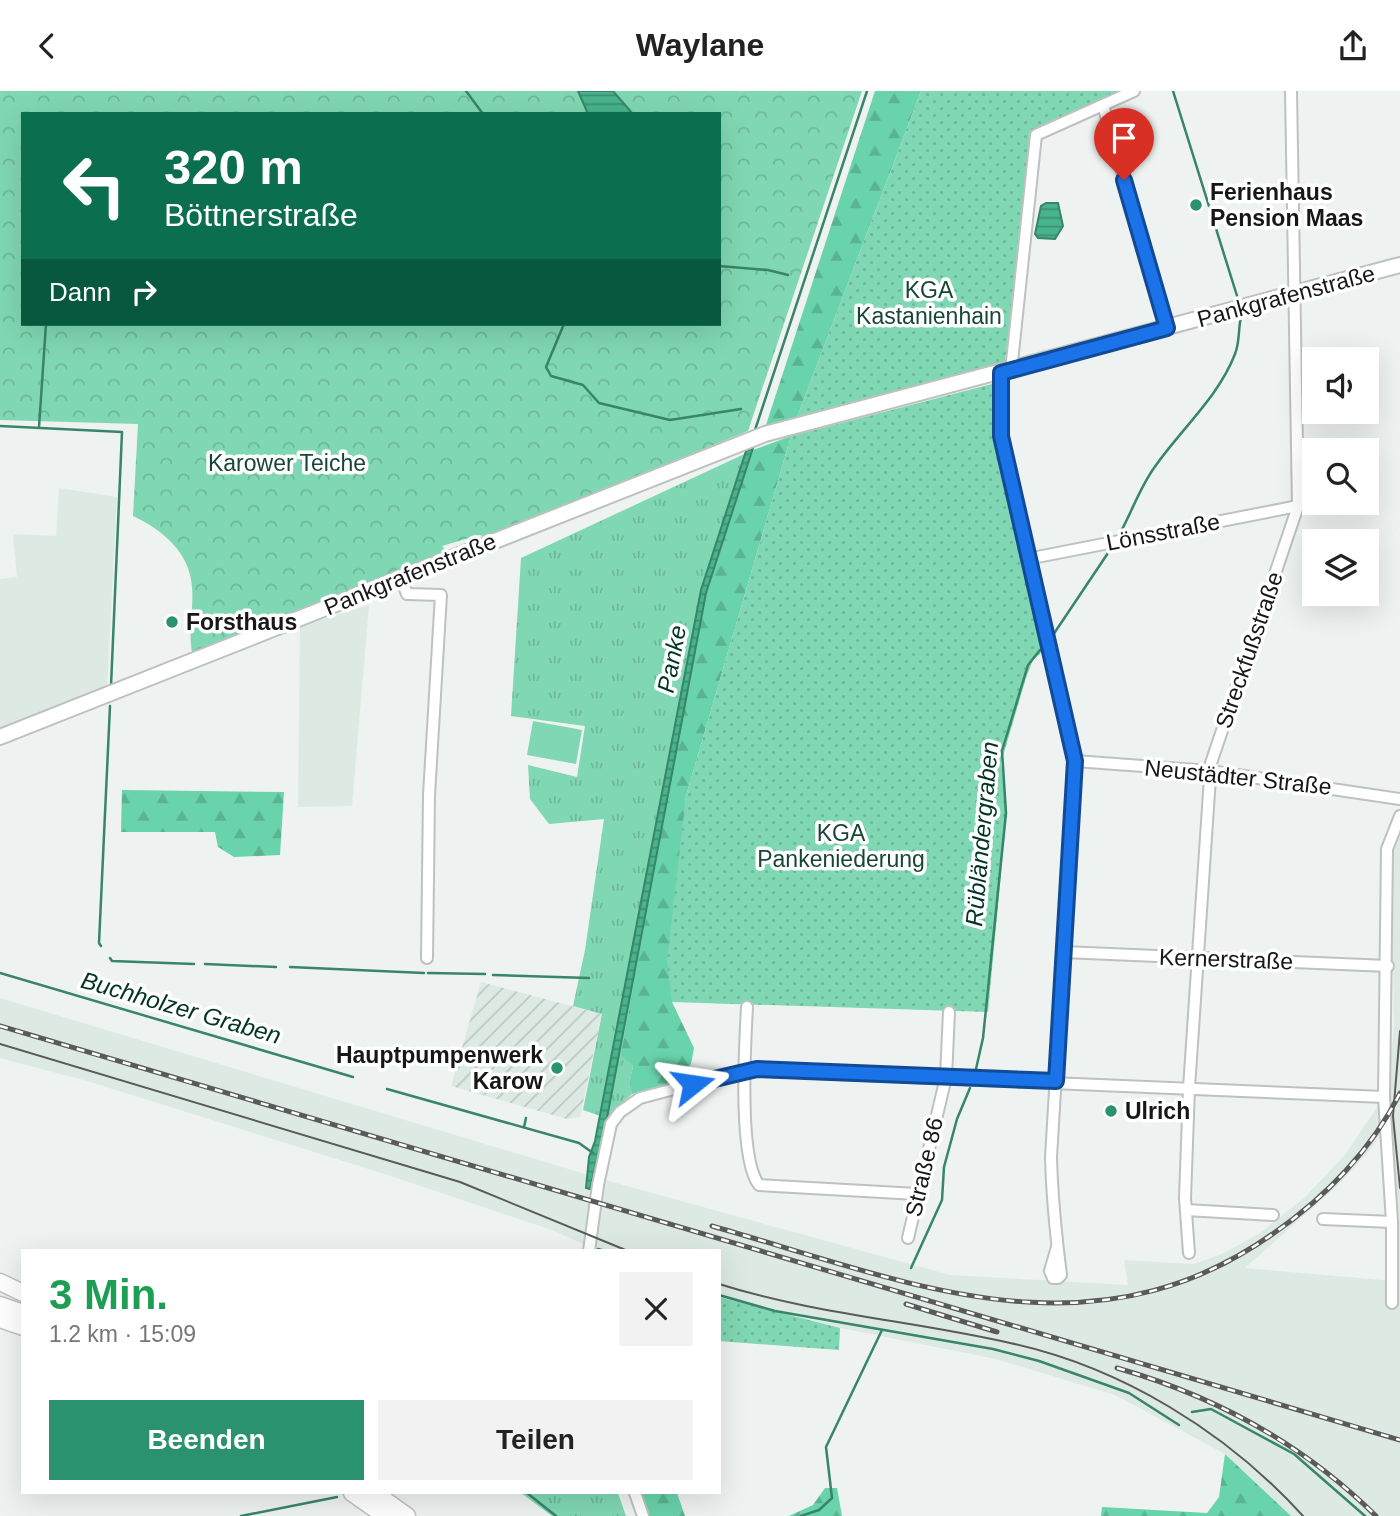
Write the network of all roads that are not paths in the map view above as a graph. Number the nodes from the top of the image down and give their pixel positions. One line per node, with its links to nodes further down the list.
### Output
1 (1134, 91): 3 (street)
2 (1291, 91): 5 (street, Streckfußstraße)
3 (1103, 105): 6 (street); 7 (street)
4 (1400, 265): 5 (main road, Pankgrafenstraße)
5 (1294, 293): 6 (main road, Pankgrafenstraße); 8 (street, Streckfußstraße)
6 (1167, 328): 7 (main road, Pankgrafenstraße)
7 (1006, 372): 9 (street); 10 (main road, Pankgrafenstraße)
8 (1298, 506): 9 (street, Lönsstraße); 13 (street, Streckfußstraße)
9 (1027, 559): 12 (street)
10 (401, 578): 11 (main road, Pankgrafenstraße); 17 (street)
11 (0, 737)
12 (1075, 761): 13 (street, Neustädter Straße); 16 (street)
13 (1210, 771): 14 (street, Neustädter Straße); 18 (street, Streckfußstraße)
14 (1400, 799)
15 (1400, 816): 19 (street)
16 (1064, 952): 18 (street, Kernerstraße); 24 (street)
17 (426, 958)
18 (1200, 958): 19 (street, Kernerstraße); 25 (street, Streckfußstraße)
19 (1388, 966): 26 (street)
20 (747, 1007): 22 (street)
21 (949, 1012): 23 (street, Straße 86)
22 (746, 1070): 23 (street); 27 (street); 34 (street)
23 (946, 1077): 24 (street); 27 (street, Straße 86)
24 (1056, 1081): 25 (street); 33 (street)
25 (1189, 1088): 26 (street); 28 (street, Streckfußstraße)
26 (1384, 1097): 31 (street)
27 (917, 1194): 32 (street, Straße 86)
28 (1186, 1210): 29 (street); 35 (street, Streckfußstraße)
29 (1273, 1215)
30 (1323, 1219): 31 (street)
31 (1392, 1222): 38 (street)
32 (908, 1238)
33 (1057, 1247)
34 (589, 1249)
35 (1189, 1253)
36 (0, 1282): 37 (highway)
37 (21, 1292)
38 (1392, 1303)
39 (0, 1305): 40 (highway)
40 (21, 1312)
41 (0, 1319): 42 (highway)
42 (21, 1326)
43 (353, 1494): 46 (highway)
44 (376, 1494): 47 (highway)
45 (635, 1494): 48 (street)
46 (385, 1516)
47 (407, 1516)
48 (643, 1516)

